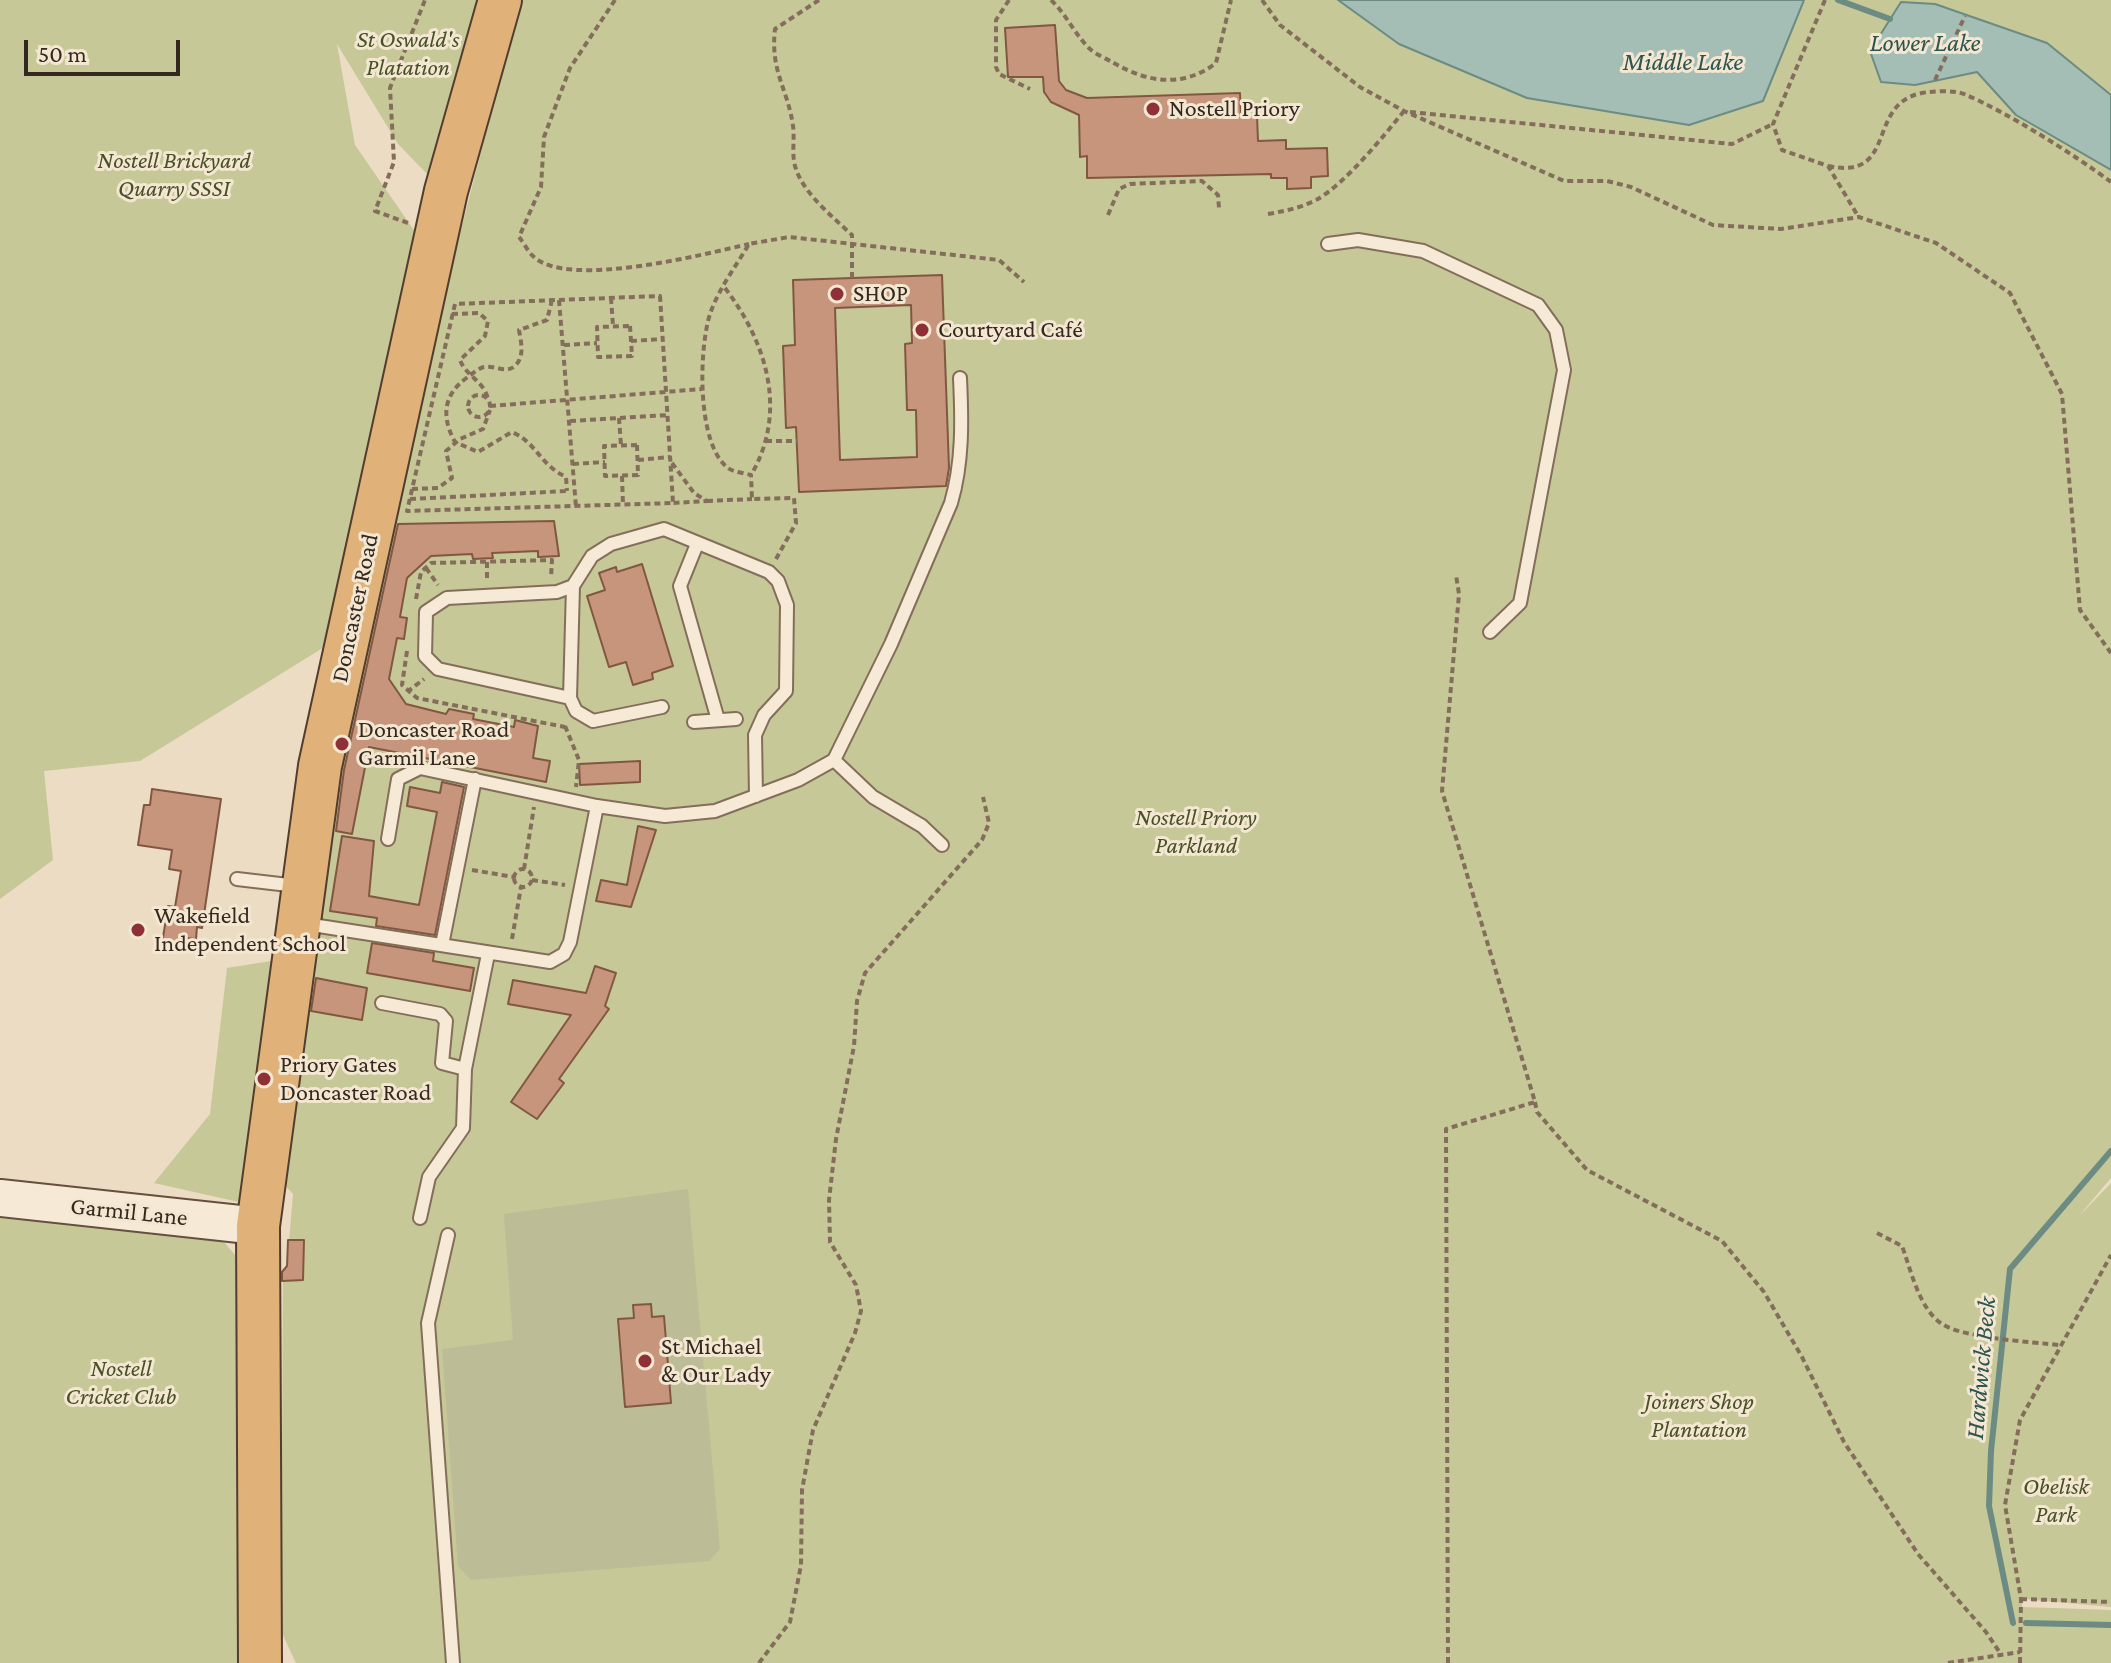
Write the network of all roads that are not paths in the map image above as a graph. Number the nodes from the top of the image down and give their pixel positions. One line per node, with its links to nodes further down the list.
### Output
1 (500, 0): 19 (highway, Doncaster Road)
2 (1328, 244): 6 (lane)
3 (960, 378): 12 (lane)
4 (697, 544): 5 (lane); 10 (lane); 14 (lane)
5 (573, 586): 7 (lane); 7 (lane)
6 (1490, 632)
7 (567, 697): 8 (lane)
8 (662, 707)
9 (736, 719): 10 (lane)
10 (718, 720): 11 (lane)
11 (694, 722)
12 (834, 760): 14 (lane); 17 (lane)
13 (475, 779): 15 (lane); 16 (lane); 20 (lane)
14 (756, 796): 15 (lane)
15 (597, 806): 21 (lane)
16 (388, 839)
17 (942, 845)
18 (237, 879): 19 (lane)
19 (301, 905): 20 (lane); 26 (highway, Doncaster Road)
20 (442, 945): 21 (lane)
21 (488, 954): 23 (lane)
22 (382, 1003): 23 (lane)
23 (465, 1069): 25 (lane)
24 (0, 1198): 26 (main road, Garmil Lane)
25 (420, 1218)
26 (258, 1226): 28 (highway, Doncaster Road)
27 (448, 1235): 29 (lane)
28 (260, 1663)
29 (453, 1663)

